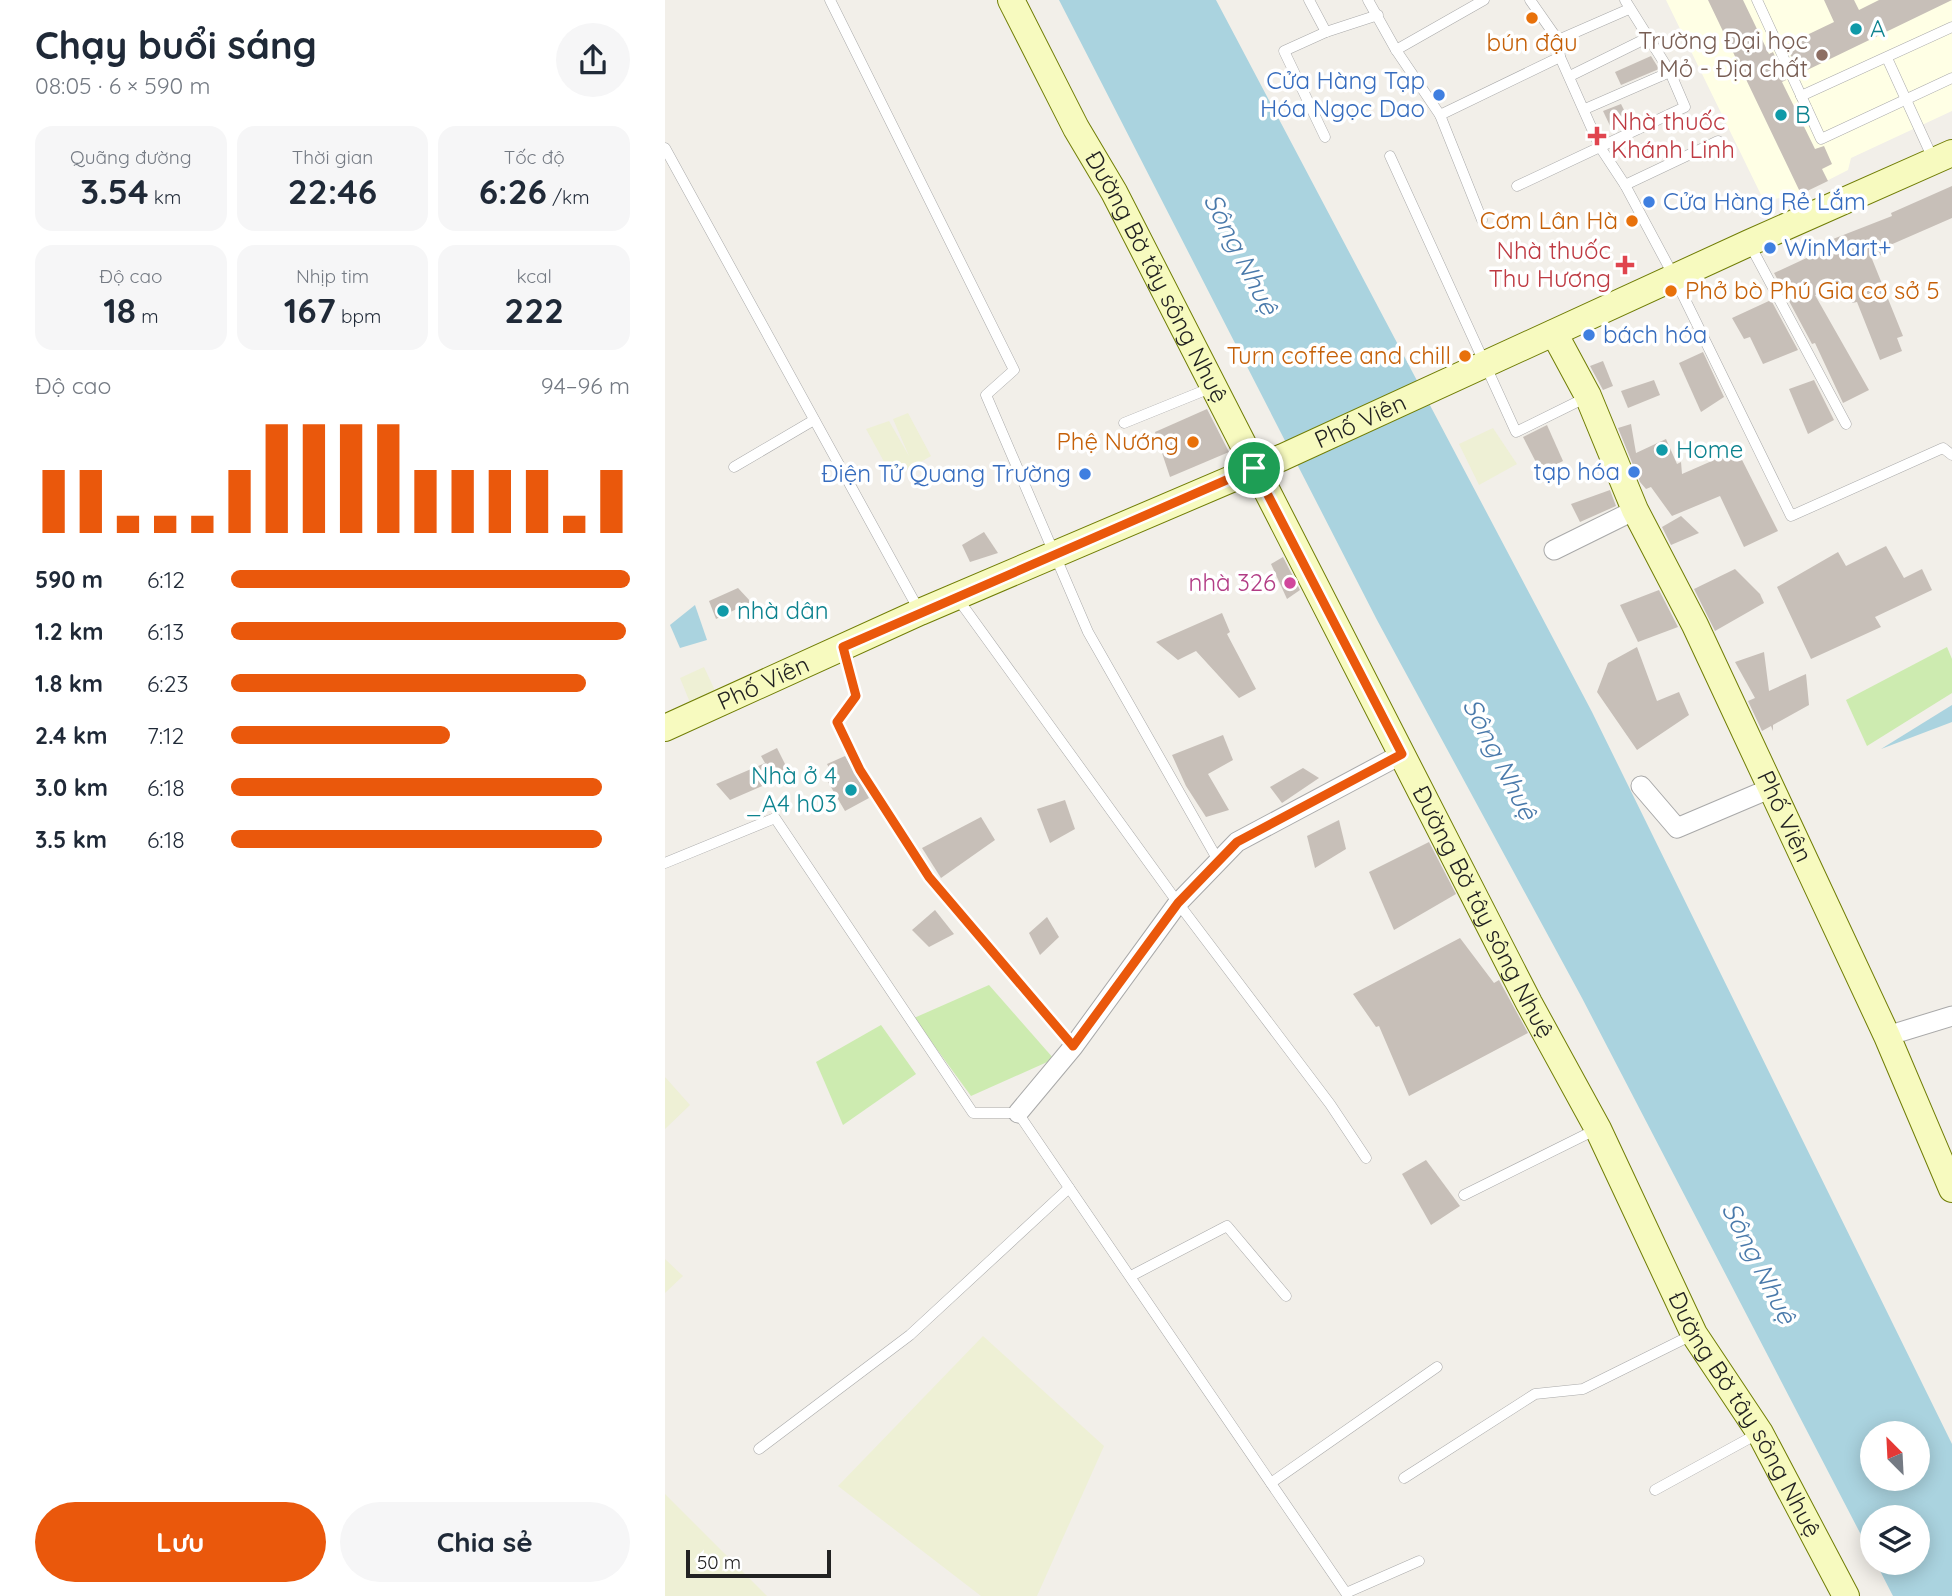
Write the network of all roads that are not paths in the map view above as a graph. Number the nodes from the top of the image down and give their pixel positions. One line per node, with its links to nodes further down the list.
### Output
1 (830, 0): 47 (lane)
2 (1011, 0): 37 (street, Đường Bờ tây sông Nhuệ)
3 (1309, 0): 11 (lane)
4 (1368, 0): 9 (lane)
5 (1484, 0): 14 (lane)
6 (1530, 0): 13 (lane)
7 (1757, 0): 20 (lane)
8 (1627, 4): 12 (lane); 13 (lane)
9 (1378, 15): 11 (lane); 14 (lane)
10 (1951, 29): 16 (lane)
11 (1326, 32): 24 (lane)
12 (1647, 38): 17 (lane); 18 (lane)
13 (1558, 40): 15 (lane)
14 (1396, 50): 23 (lane)
15 (1560, 57): 18 (lane); 23 (lane)
16 (1887, 58): 20 (lane); 21 (lane)
17 (1670, 72): 22 (lane); 26 (lane)
18 (1570, 76): 22 (lane)
19 (1952, 78): 21 (lane)
20 (1801, 96): 21 (lane)
21 (1907, 99): 29 (lane)
22 (1585, 110): 26 (lane)
23 (1440, 115): 32 (lane)
24 (1325, 137)
25 (1718, 141): 30 (lane)
26 (1600, 147): 30 (lane); 31 (lane)
27 (665, 148): 39 (lane)
28 (1390, 156): 36 (lane)
29 (1943, 157): 33 (street, Phố Viên)
30 (1625, 185): 34 (lane)
31 (1517, 187)
32 (1482, 220)
33 (1749, 243): 34 (street, Phố Viên); 41 (lane)
34 (1674, 279): 35 (street, Phố Viên); 42 (lane)
35 (1555, 333): 36 (street, Phố Viên); 38 (street, Phố Viên)
36 (1484, 364): 38 (lane); 44 (street, Phố Viên)
37 (1213, 387): 40 (lane); 44 (street, Đường Bờ tây sông Nhuệ)
38 (1588, 396): 45 (street, Phố Viên)
39 (814, 420): 43 (lane); 49 (lane)
40 (1124, 423)
41 (1846, 424)
42 (1952, 455)
43 (734, 467)
44 (1254, 468): 47 (street, Phố Viên); 52 (street, Đường Bờ tây sông Nhuệ)
45 (1635, 510): 46 (street); 54 (street, Phố Viên)
46 (1554, 550)
47 (1053, 555): 48 (street, Phố Viên); 55 (lane)
48 (956, 597): 49 (street, Phố Viên); 57 (lane)
49 (920, 612): 50 (street, Phố Viên)
50 (843, 647): 51 (street, Phố Viên); 60 (lane)
51 (665, 728)
52 (1402, 754): 55 (street); 62 (street, Đường Bờ tây sông Nhuệ)
53 (1641, 786): 54 (street)
54 (1769, 789): 59 (street, Phố Viên)
55 (1219, 862): 57 (street)
56 (665, 863): 61 (lane)
57 (1178, 903): 60 (street); 63 (lane)
58 (1952, 1016): 59 (street)
59 (1887, 1036): 65 (street, Phố Viên)
60 (1073, 1046): 61 (street)
61 (1018, 1114): 64 (lane)
62 (1598, 1129): 66 (lane); 69 (street, Đường Bờ tây sông Nhuệ)
63 (1366, 1158)
64 (1069, 1188): 67 (lane); 72 (lane)
65 (1952, 1189)
66 (1464, 1195)
67 (1131, 1276): 68 (lane); 74 (lane)
68 (1286, 1296)
69 (1694, 1334): 71 (street, Đường Bờ tây sông Nhuệ); 73 (lane)
70 (1437, 1367): 74 (lane)
71 (1760, 1433): 75 (lane); 77 (street, Đường Bờ tây sông Nhuệ)
72 (759, 1449)
73 (1404, 1478)
74 (1271, 1483): 76 (lane)
75 (1655, 1490)
76 (1419, 1561)
77 (1846, 1596)

